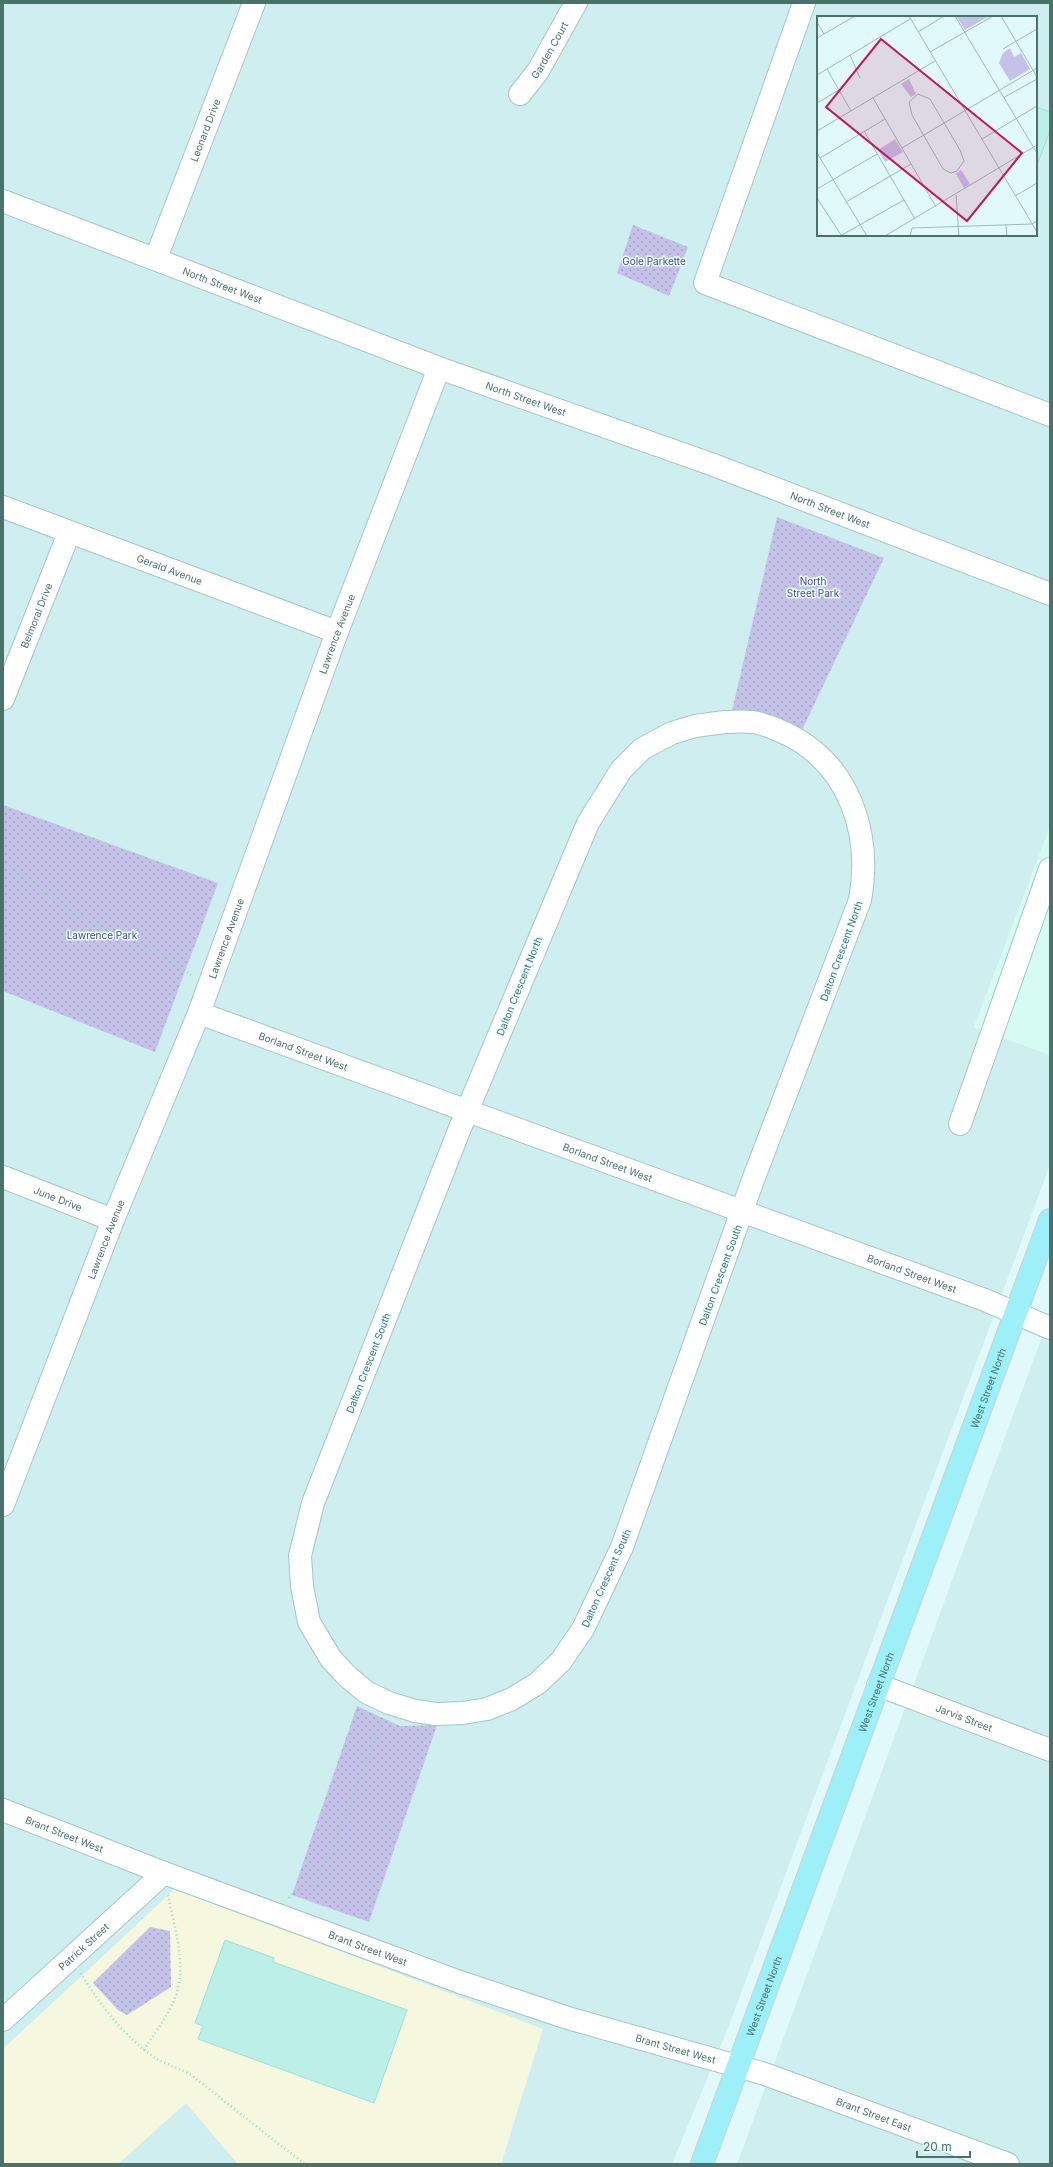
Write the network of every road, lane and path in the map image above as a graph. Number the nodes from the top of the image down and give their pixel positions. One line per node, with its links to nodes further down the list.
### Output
1 (254, 3): 6 (street, Leonard Drive)
2 (576, 3): 4 (street, Garden Court)
3 (804, 3): 8 (street)
4 (520, 94)
5 (3, 201): 6 (street, North Street West)
6 (156, 258): 7 (street, North Street West)
7 (439, 368): 11 (street, North Street West); 12 (street, Lawrence Avenue)
8 (1050, 415)
9 (3, 507): 10 (street, Gerald Avenue)
10 (69, 533): 12 (street, Gerald Avenue); 13 (street, Belmoral Drive)
11 (1050, 594)
12 (337, 632): 16 (street, Lawrence Avenue)
13 (3, 698)
14 (3, 861): 16 (path)
15 (1050, 869): 19 (street)
16 (208, 989): 17 (street, Lawrence Avenue)
17 (199, 1013): 18 (street, Borland Street West); 22 (street, Lawrence Avenue)
18 (467, 1111): 21 (street, Borland Street West); 21 (street, Dalton Crescent North); 28 (street, Dalton Crescent South)
19 (960, 1124)
20 (3, 1177): 22 (street, June Drive)
21 (742, 1212): 24 (street, Borland Street West); 28 (street, Dalton Crescent South)
22 (113, 1220): 26 (street, Lawrence Avenue)
23 (1050, 1220): 24 (main road, West Street North)
24 (1016, 1313): 25 (street, Borland Street West); 27 (main road, West Street North)
25 (1050, 1328)
26 (3, 1505)
27 (878, 1685): 29 (street, Jarvis Street); 36 (main road, West Street North)
28 (389, 1703): 32 (path)
29 (1050, 1750)
30 (3, 1810): 31 (street, Brant Street West)
31 (164, 1873): 32 (street, Brant Street West); 33 (street, Patrick Street); 35 (path)
32 (282, 1916): 36 (street, Brant Street West)
33 (72, 1957): 34 (street, Patrick Street); 35 (path)
34 (3, 2020)
35 (144, 2050): 37 (path)
36 (738, 2067): 38 (main road, West Street North); 39 (street, Brant Street East)
37 (306, 2164)
38 (702, 2164)
39 (1008, 2164)

